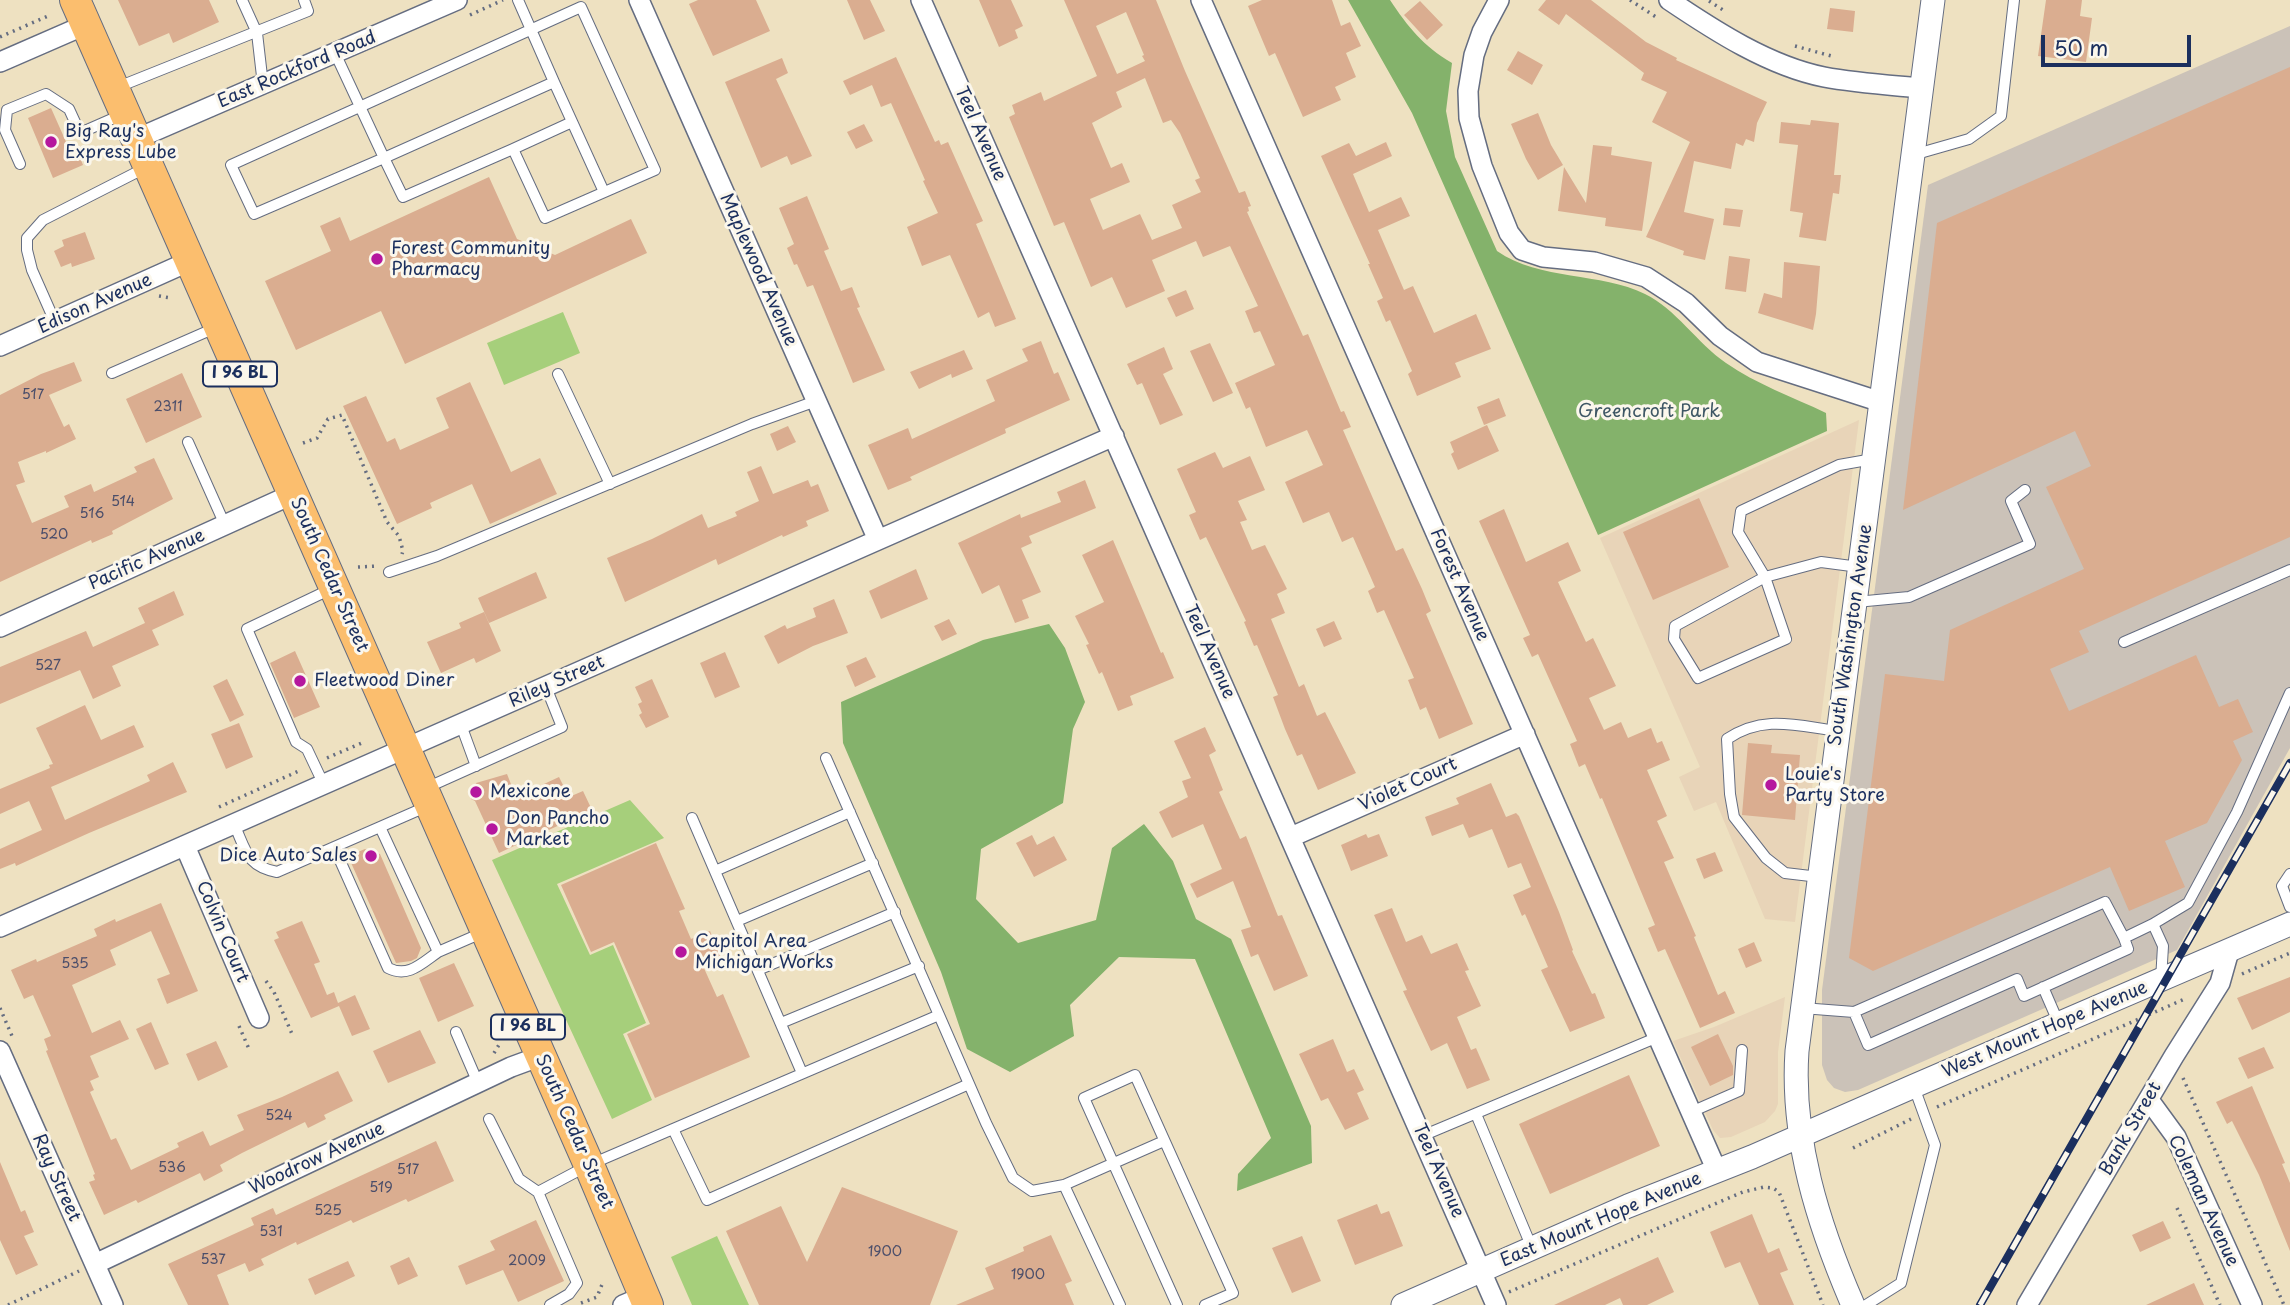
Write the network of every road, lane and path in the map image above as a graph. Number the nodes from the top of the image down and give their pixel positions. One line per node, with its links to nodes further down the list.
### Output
1 (243, 0): 17 (lane)
2 (304, 0): 17 (lane)
3 (457, 0): 20 (street, East Rockford Road)
4 (518, 0): 16 (lane)
5 (639, 0): 41 (street, Maplewood Avenue)
6 (921, 0): 43 (street, Teel Avenue)
7 (1201, 0): 66 (street, Forest Avenue)
8 (1499, 0): 42 (street)
9 (1669, 0): 25 (street)
10 (1708, 0): 14 (path)
11 (1933, 0): 25 (street, South Washington Avenue)
12 (2014, 0): 30 (lane)
13 (80, 12): 22 (street); 27 (main road, South Cedar Street / I 96 BL)
14 (1726, 12)
15 (48, 16): 18 (path)
16 (531, 30): 23 (lane); 26 (lane); 34 (lane)
17 (257, 33): 24 (lane); 27 (lane)
18 (0, 37)
19 (1788, 44): 21 (path)
20 (335, 53): 24 (street, East Rockford Road); 26 (lane)
21 (1837, 58)
22 (0, 62)
23 (554, 82): 28 (lane); 31 (lane)
24 (262, 85): 27 (street, East Rockford Road)
25 (1921, 88): 30 (street, South Washington Avenue)
26 (361, 107): 31 (lane); 31 (lane)
27 (125, 113): 32 (lane); 33 (main road, South Cedar Street / I 96 BL)
28 (572, 122): 29 (lane); 34 (lane)
29 (513, 149): 31 (lane); 34 (lane)
30 (1913, 155): 42 (street, South Washington Avenue)
31 (384, 158)
32 (20, 164)
33 (149, 166): 35 (main road, South Cedar Street / I 96 BL); 36 (lane)
34 (604, 192)
35 (190, 261): 36 (street, Edison Avenue); 37 (main road, South Cedar Street / I 96 BL)
36 (55, 322): 38 (street, Edison Avenue)
37 (219, 326): 39 (lane); 49 (main road, South Cedar Street / I 96 BL)
38 (0, 346)
39 (112, 373)
40 (558, 374): 47 (lane)
41 (816, 401): 47 (lane); 51 (street, Maplewood Avenue)
42 (1881, 402): 46 (street, South Washington Avenue)
43 (1114, 436): 51 (street, Riley Street); 76 (street, Teel Avenue)
44 (188, 442): 50 (lane)
45 (303, 443): 52 (path)
46 (1874, 458): 55 (street, South Washington Avenue); 57 (lane)
47 (610, 484): 54 (lane)
48 (2025, 490): 59 (lane)
49 (293, 494): 50 (street, Pacific Avenue); 58 (main road, South Cedar Street / I 96 BL)
50 (225, 525): 60 (street, Pacific Avenue)
51 (878, 540): 62 (street, Riley Street)
52 (400, 558)
53 (358, 567): 54 (path)
54 (389, 567)
55 (1860, 568): 57 (lane); 59 (street, South Washington Avenue)
56 (2290, 570): 61 (lane)
57 (1765, 578): 57 (lane)
58 (335, 587): 67 (main road, South Cedar Street / I 96 BL); 70 (lane)
59 (1855, 602): 65 (street, South Washington Avenue)
60 (0, 627)
61 (2124, 642)
62 (546, 687): 64 (street, Riley Street); 69 (lane)
63 (2290, 693): 86 (lane)
64 (460, 725): 67 (street, Riley Street); 69 (lane)
65 (1838, 731): 82 (street, South Washington Avenue); 82 (lane)
66 (1525, 734): 76 (street, Violet Court); 108 (street, Forest Avenue)
67 (406, 749): 70 (street, Riley Street); 71 (main road, South Cedar Street / I 96 BL)
68 (826, 758): 72 (lane)
69 (476, 766): 71 (lane)
70 (324, 785): 74 (street, Riley Street)
71 (426, 797): 75 (lane); 89 (main road, South Cedar Street / I 96 BL)
72 (850, 812): 79 (lane); 80 (lane)
73 (692, 818): 80 (lane)
74 (234, 824): 77 (street, Riley Street); 78 (lane)
75 (380, 827): 78 (lane); 92 (lane)
76 (1291, 837): 125 (street, Teel Avenue)
77 (185, 846): 88 (street, Riley Street); 104 (street, Colvin Court)
78 (334, 847): 92 (lane)
79 (873, 863): 84 (lane); 85 (lane)
80 (715, 871): 85 (lane)
81 (2290, 874): 83 (lane)
82 (1819, 877): 100 (street, South Washington Avenue)
83 (2290, 907)
84 (895, 912): 94 (lane); 95 (lane)
85 (737, 921): 95 (lane)
86 (2153, 924): 90 (lane); 96 (lane)
87 (2290, 924): 91 (street, West Mount Hope Avenue)
88 (0, 926)
89 (486, 931): 92 (lane); 113 (main road, South Cedar Street / I 96 BL)
90 (2124, 938): 98 (lane); 101 (lane)
91 (2229, 951): 96 (street, West Mount Hope Avenue); 97 (street, Bank Street)
92 (438, 953)
93 (2290, 953): 97 (path)
94 (919, 967): 103 (lane); 105 (lane)
95 (758, 970): 105 (lane)
96 (2161, 981): 106 (street, West Mount Hope Avenue)
97 (2221, 983): 114 (street, Bank Street); 121 (path)
98 (2043, 987): 101 (lane); 106 (lane)
99 (0, 1008): 110 (path)
100 (1801, 1008): 101 (lane); 126 (street, South Washington Avenue)
101 (1854, 1012)
102 (234, 1015): 111 (path)
103 (939, 1015): 115 (lane); 117 (lane)
104 (259, 1018)
105 (781, 1023): 115 (lane)
106 (2060, 1025): 118 (street, West Mount Hope Avenue)
107 (456, 1032): 116 (lane)
108 (1658, 1037): 120 (street, Forest Avenue); 122 (lane)
109 (500, 1043): 116 (path)
110 (8, 1048): 136 (street, Ray Street)
111 (249, 1049)
112 (1742, 1050): 120 (lane)
113 (541, 1056): 116 (street, Woodrow Avenue); 130 (main road, South Cedar Street / I 96 BL)
114 (2174, 1056): 119 (street, Bank Street); 155 (path)
115 (802, 1073): 124 (lane)
116 (475, 1075): 136 (street, Woodrow Avenue)
117 (969, 1084): 124 (lane); 132 (lane)
118 (1914, 1086): 121 (lane); 126 (street, West Mount Hope Avenue)
119 (2148, 1100): 141 (street, Bank Street); 154 (street, Coleman Avenue)
120 (1691, 1112): 131 (street, Forest Avenue)
121 (1924, 1112): 128 (path); 152 (lane)
122 (1476, 1114): 125 (lane); 135 (lane)
123 (489, 1119): 133 (lane)
124 (673, 1129): 130 (lane)
125 (1422, 1136): 137 (street, Teel Avenue)
126 (1800, 1137): 131 (street, East Mount Hope Avenue); 151 (street, South Washington Avenue)
127 (1164, 1141): 129 (lane); 129 (lane); 148 (lane)
128 (1853, 1148)
129 (1113, 1162): 132 (lane); 147 (lane)
130 (589, 1165): 133 (lane); 139 (main road, South Cedar Street / I 96 BL)
131 (1717, 1171): 135 (street, East Mount Hope Avenue)
132 (1065, 1185): 146 (lane)
133 (538, 1192): 144 (lane)
134 (2176, 1208): 153 (path)
135 (1532, 1248): 137 (street, East Mount Hope Avenue)
136 (87, 1267): 142 (path); 143 (street, Ray Street)
137 (1481, 1270): 140 (street, Teel Avenue); 149 (street, East Mount Hope Avenue)
138 (603, 1282): 145 (path)
139 (638, 1302)
140 (1495, 1302): 150 (path)
141 (2032, 1302)
142 (8, 1305)
143 (113, 1305)
144 (550, 1305)
145 (578, 1305)
146 (1120, 1305)
147 (1177, 1305)
148 (1205, 1305)
149 (1403, 1305)
150 (1824, 1305)
151 (1853, 1305)
152 (1866, 1305)
153 (2220, 1305)
154 (2252, 1305)
155 (2284, 1305)

